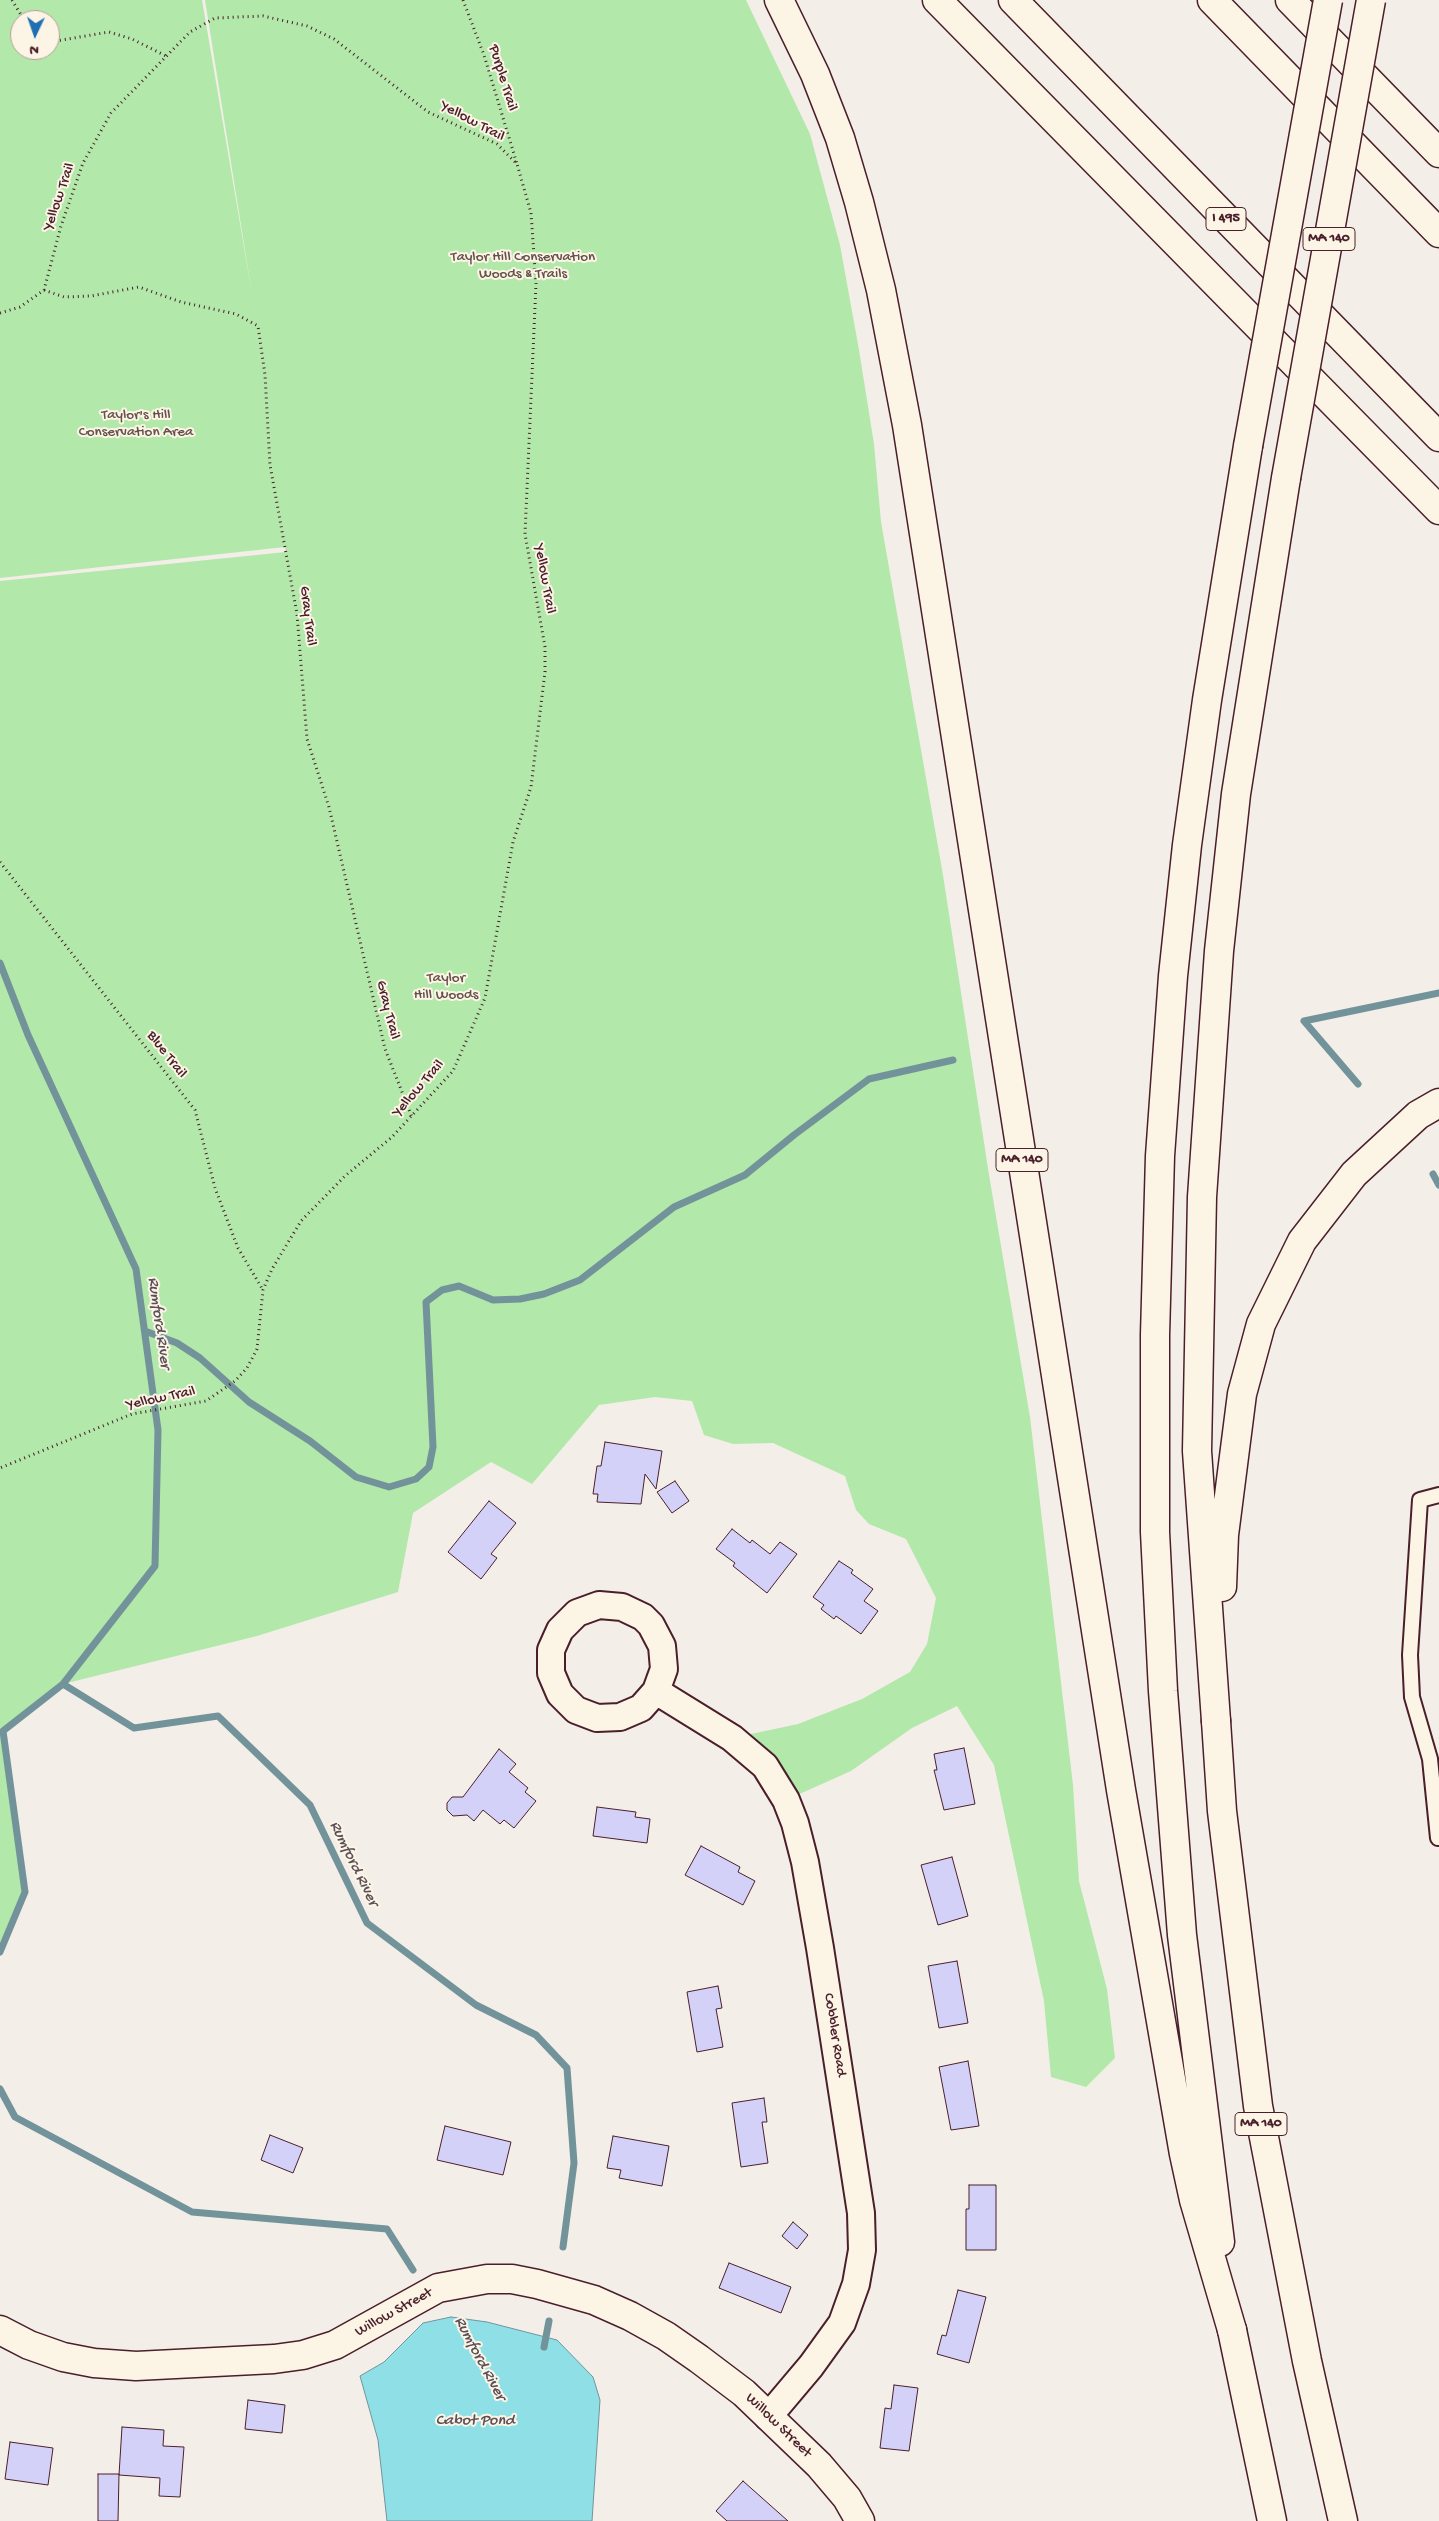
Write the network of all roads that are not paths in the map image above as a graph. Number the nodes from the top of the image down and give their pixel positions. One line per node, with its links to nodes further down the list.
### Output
1 (779, 0): 18 (main road, MA 140)
2 (937, 0): 11 (main road)
3 (1013, 0): 10 (main road, I 495)
4 (1212, 0): 9 (main road)
5 (1290, 0): 8 (main road)
6 (1328, 0): 18 (main road, bridge)
7 (1371, 0): 15 (main road, MA 140, bridge)
8 (1439, 153)
9 (1439, 233)
10 (1439, 437)
11 (1439, 510)
12 (1439, 1103): 15 (main road)
13 (1439, 1495): 16 (lane)
14 (656, 1691): 14 (street); 19 (street, Cobbler Road)
15 (1216, 1721): 22 (main road, MA 140)
16 (1439, 1840)
17 (0, 2330): 19 (main road, Willow Street)
18 (1232, 2330): 21 (main road, MA 140)
19 (768, 2417): 20 (main road, Willow Street)
20 (860, 2521)
21 (1272, 2521)
22 (1343, 2521)

